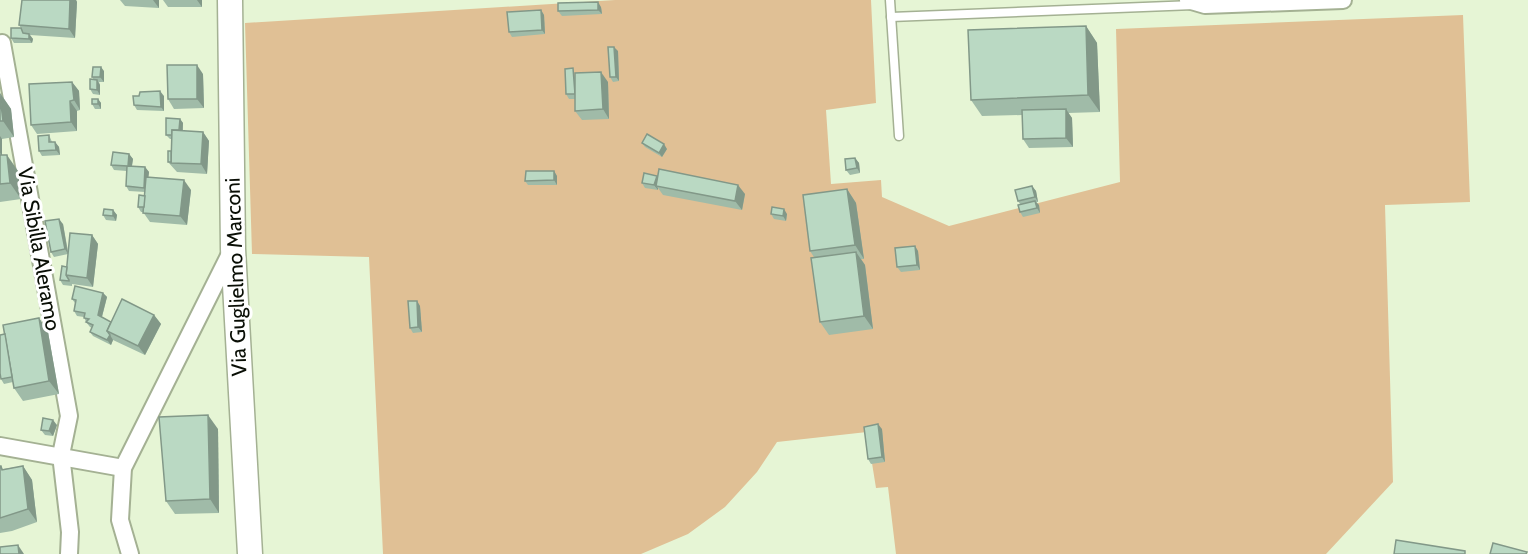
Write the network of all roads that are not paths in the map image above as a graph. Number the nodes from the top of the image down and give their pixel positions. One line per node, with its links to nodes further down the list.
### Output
1 (230, 0): 9 (street, Via Guglielmo Marconi)
2 (890, 0): 6 (lane)
3 (1188, 0): 5 (street)
4 (1343, 0): 5 (street)
5 (1205, 5): 6 (lane)
6 (891, 17): 8 (lane)
7 (2, 43): 11 (street, Via Sibilla Aleramo)
8 (900, 136)
9 (233, 249): 12 (street); 15 (street, Via Guglielmo Marconi)
10 (0, 446): 11 (street)
11 (61, 455): 12 (street); 13 (street, Via Sibilla Aleramo)
12 (123, 468): 14 (street)
13 (69, 554)
14 (130, 554)
15 (250, 554)

